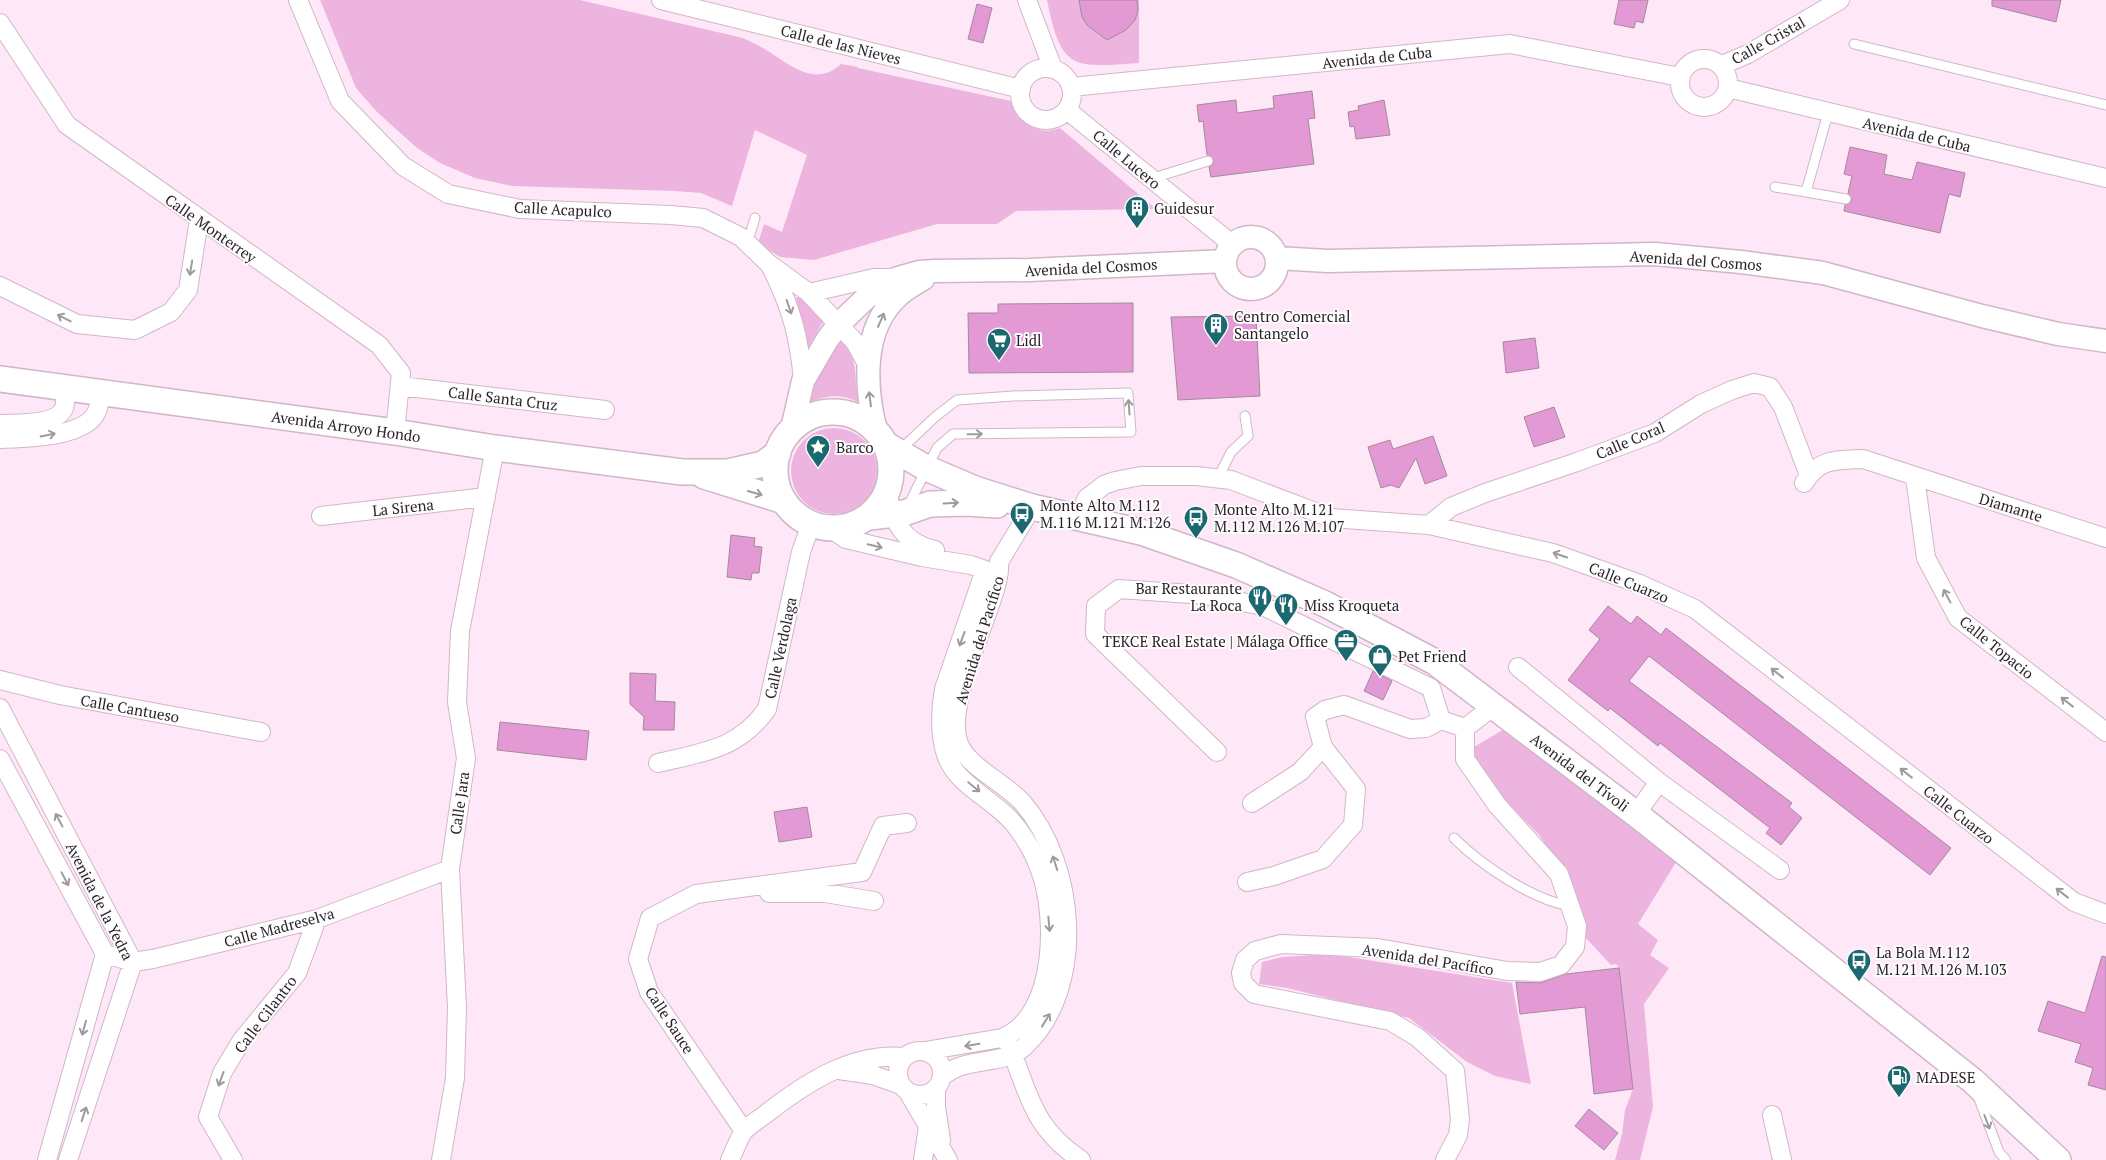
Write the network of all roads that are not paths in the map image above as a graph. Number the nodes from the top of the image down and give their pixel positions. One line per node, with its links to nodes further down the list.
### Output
1 (298, 0): 24 (street, Calle Acapulco)
2 (661, 0): 12 (street, Calle de las Nieves)
3 (1027, 0): 8 (street)
4 (1840, 0): 7 (street, Calle Cristal)
5 (0, 23): 23 (street, Calle Monterrey)
6 (1854, 44): 13 (lane)
7 (1722, 65): 9 (street); 11 (street)
8 (1052, 69): 10 (street); 12 (street)
9 (1680, 77): 10 (street, Avenida de Cuba); 11 (street)
10 (1071, 87): 14 (street)
11 (1728, 88): 15 (street, Avenida de Cuba)
12 (1021, 89): 14 (street)
13 (2106, 105)
14 (1067, 110): 18 (street, Calle Lucero)
15 (1828, 113): 17 (street, Avenida de Cuba); 20 (lane)
16 (1208, 161): 18 (lane)
17 (2106, 178)
18 (1150, 179): 25 (street, Calle Lucero)
19 (1775, 186): 20 (lane)
20 (1806, 192): 21 (lane)
21 (1846, 199)
22 (755, 218): 24 (lane)
23 (199, 220): 30 (street, one-way to 30); 37 (street, Calle Monterrey)
24 (748, 244): 27 (street, Calle Acapulco)
25 (1229, 253): 26 (street); 26 (street); 28 (street, Avenida del Cosmos)
26 (1277, 258): 33 (street, Avenida del Cosmos)
27 (768, 262): 31 (street, Calle Acapulco); 36 (street, one-way to 36)
28 (956, 272): 29 (street); 34 (street, one-way to 28)
29 (898, 278): 31 (street); 32 (street)
30 (0, 286)
31 (809, 293): 32 (street, Calle Acapulco)
32 (838, 325): 34 (street, Calle Acapulco); 36 (street)
33 (2106, 341)
34 (868, 366): 46 (street, one-way to 34)
35 (0, 379): 38 (main road, Avenida Arroyo Hondo)
36 (803, 381): 43 (street)
37 (400, 386): 40 (street, Calle Santa Cruz); 44 (street, Calle Monterrey)
38 (66, 387): 39 (main road, Avenida Arroyo Hondo); 42 (street)
39 (100, 392): 44 (main road, Avenida Arroyo Hondo); 45 (street, one-way to 39)
40 (605, 410)
41 (1245, 416): 52 (lane)
42 (0, 424)
43 (792, 429): 46 (main road); 48 (main road)
44 (395, 432): 47 (main road, Avenida Arroyo Hondo)
45 (0, 439)
46 (886, 442): 49 (main road, Avenida del Tívoli); 49 (lane, one-way to 46); 57 (main road)
47 (495, 448): 50 (main road, Avenida Arroyo Hondo); 54 (street, Calle Jara)
48 (778, 453): 50 (main road, Avenida Arroyo Hondo); 55 (main road)
49 (926, 468): 56 (main road, Avenida del Tívoli); 57 (lane)
50 (692, 472): 55 (main road, Avenida Arroyo Hondo, one-way to 55)
51 (1915, 477): 53 (street, Diamante); 62 (street, Diamante); 71 (street, Calle Topacio, one-way to 51)
52 (1218, 478): 59 (street, Calle Cuarzo); 60 (street, Calle Cuarzo)
53 (1806, 480): 60 (street, Calle Coral)
54 (486, 497): 58 (street, La Sirena); 81 (street, Calle Jara)
55 (784, 501): 61 (main road)
56 (1032, 507): 57 (main road, Avenida del Tívoli, one-way to 56); 59 (main road, Avenida del Tívoli); 63 (street, Avenida del Pacífico)
57 (890, 514): 61 (main road); 63 (street)
58 (321, 516)
59 (1079, 516): 66 (main road, Avenida del Tívoli)
60 (1429, 525): 87 (street, Calle Cuarzo, one-way to 60)
61 (821, 526): 75 (street, Calle Verdolaga); 91 (street, one-way to 91)
62 (2106, 538)
63 (999, 562): 93 (street, Avenida del Pacífico, one-way to 63)
64 (1518, 667): 76 (street)
65 (0, 680): 70 (street, Calle Cantueso)
66 (1494, 706): 69 (street); 78 (main road, Avenida del Tívoli)
67 (0, 708): 90 (street, Avenida de la Yedra, one-way to 67)
68 (1441, 720): 69 (street); 72 (street); 73 (street)
69 (1465, 728): 86 (street, Avenida del Pacífico)
70 (261, 732)
71 (2106, 732)
72 (1323, 746): 77 (street); 83 (street)
73 (1217, 752)
74 (0, 759): 89 (street, Avenida de la Yedra, one-way to 89)
75 (658, 763)
76 (1659, 782): 78 (street); 82 (street)
77 (1252, 802)
78 (1636, 814): 96 (main road, Avenida del Tívoli)
79 (907, 823): 84 (street, Calle Sauce)
80 (1454, 838): 86 (lane)
81 (450, 869): 88 (street, Calle Madreselva); 106 (street, Calle Jara)
82 (1780, 870)
83 (1247, 882)
84 (696, 894): 85 (street, Calle Sauce); 101 (street, Calle Sauce)
85 (874, 901)
86 (1572, 906): 110 (street, Avenida del Pacífico)
87 (2106, 914)
88 (317, 919): 90 (street, Calle Madreselva); 105 (street, Calle Cilantro, one-way to 105)
89 (105, 954): 90 (street, Calle Madreselva); 103 (street, Avenida de la Yedra, one-way to 103)
90 (133, 962): 104 (street, Avenida de la Yedra, one-way to 90)
91 (1002, 1038): 92 (street, one-way to 92); 93 (street)
92 (924, 1051): 94 (street); 97 (street)
93 (1012, 1054): 97 (street); 109 (street)
94 (905, 1056): 95 (street); 98 (street)
95 (838, 1070): 98 (street); 101 (street)
96 (1973, 1081): 112 (lane, one-way to 112); 113 (main road, Avenida del Tívoli)
97 (939, 1082): 98 (street); 102 (street)
98 (905, 1088): 100 (street)
99 (1772, 1115): 111 (street)
100 (928, 1126): 102 (street); 108 (street)
101 (744, 1131): 107 (street)
102 (945, 1154)
103 (47, 1160)
104 (68, 1160)
105 (232, 1160)
106 (441, 1160)
107 (730, 1160)
108 (923, 1160)
109 (1081, 1160)
110 (1445, 1160)
111 (1782, 1160)
112 (2006, 1160)
113 (2058, 1160)

